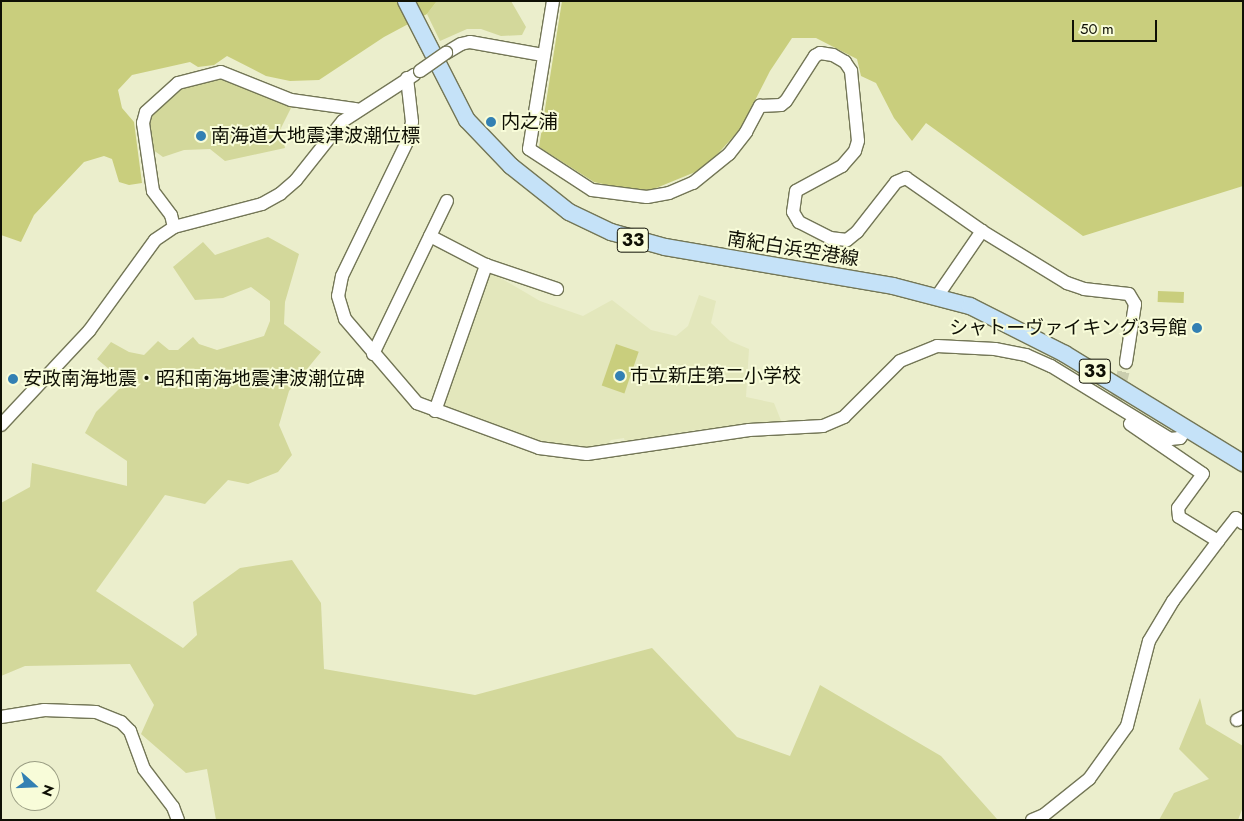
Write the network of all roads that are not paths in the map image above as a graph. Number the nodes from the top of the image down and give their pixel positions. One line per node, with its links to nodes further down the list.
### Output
1 (406, 1): 12 (main road, 南紀白浜空港線 / 33)
2 (553, 1): 3 (street)
3 (543, 55): 4 (street, bridge); 8 (street)
4 (407, 78): 5 (street); 13 (street)
5 (356, 110): 7 (street); 7 (street)
6 (447, 201): 9 (street)
7 (174, 227): 17 (street)
8 (982, 231): 12 (street); 14 (street)
9 (430, 236): 10 (street); 13 (street)
10 (486, 265): 11 (street); 16 (street)
11 (557, 289)
12 (938, 295): 18 (main road, 南紀白浜空港線 / 33)
13 (373, 354): 16 (street)
14 (1126, 362)
15 (1116, 405): 16 (street); 18 (street); 21 (street)
16 (435, 410)
17 (2, 423)
18 (1187, 428): 19 (main road, 南紀白浜空港線 / 33)
19 (1243, 463)
20 (1243, 523): 21 (street)
21 (1218, 541): 24 (street)
22 (1, 717): 23 (street)
23 (178, 820)
24 (1032, 820)

